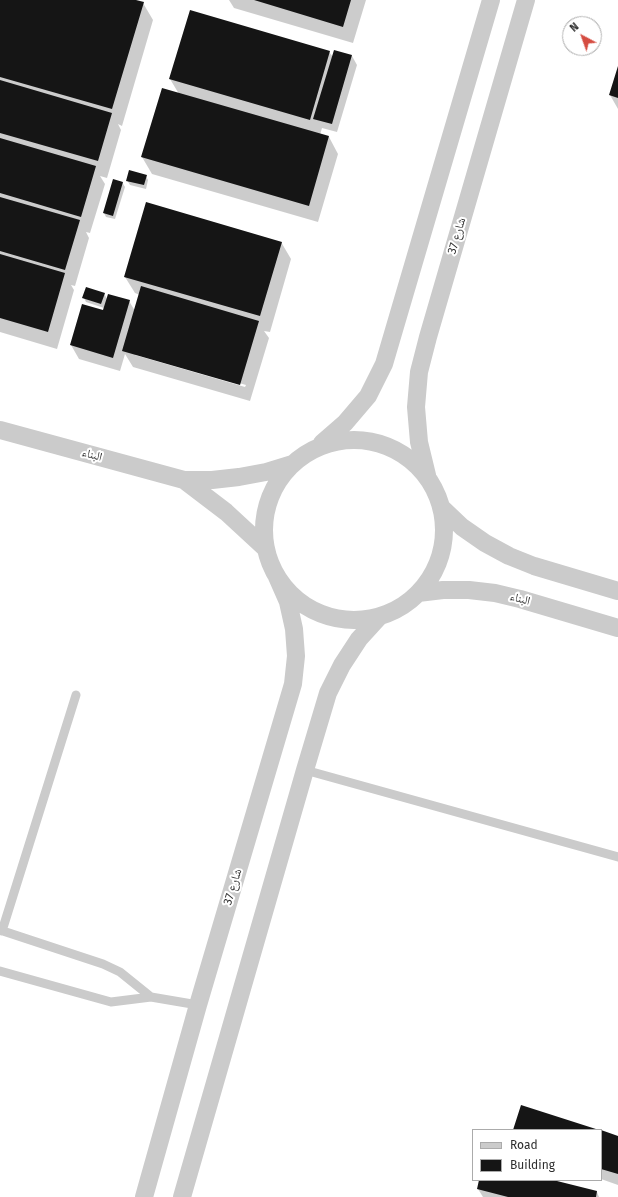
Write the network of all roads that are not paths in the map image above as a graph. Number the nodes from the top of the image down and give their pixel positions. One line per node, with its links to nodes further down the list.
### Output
1 (491, 0): 4 (street)
2 (526, 0): 6 (street, شارع 37)
3 (0, 430): 7 (street, البناء)
4 (318, 447): 5 (street); 6 (street)
5 (293, 464): 7 (street, البناء); 9 (street)
6 (427, 476): 8 (street)
7 (184, 480): 9 (street, البناء)
8 (442, 508): 11 (street); 12 (street)
9 (265, 548): 10 (street)
10 (277, 577): 13 (street); 21 (street, شارع 37)
11 (618, 591)
12 (418, 593): 13 (street); 14 (street, البناء)
13 (380, 616): 16 (street)
14 (618, 628)
15 (76, 695): 18 (lane)
16 (305, 770): 17 (lane); 23 (street)
17 (618, 857)
18 (1, 931): 20 (lane)
19 (0, 971): 20 (lane)
20 (151, 996): 21 (lane)
21 (198, 1005): 22 (street, شارع 37)
22 (144, 1197)
23 (182, 1197)

